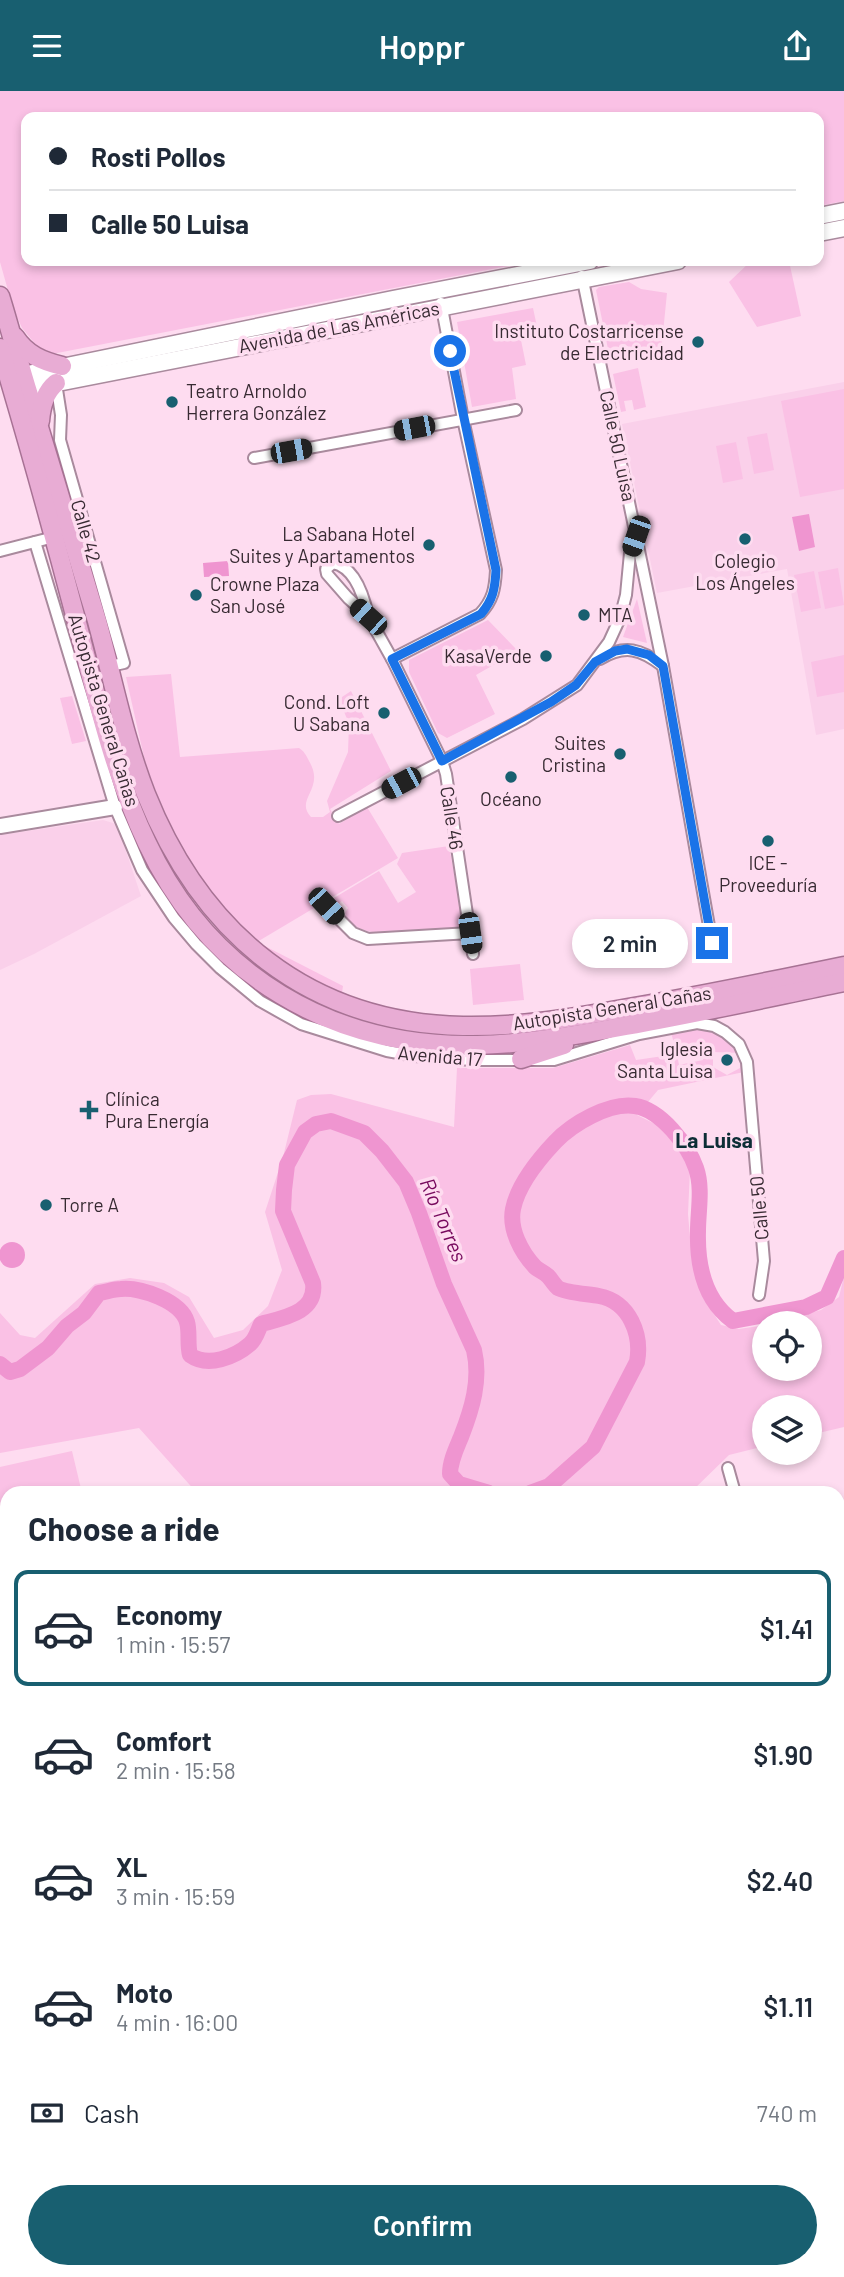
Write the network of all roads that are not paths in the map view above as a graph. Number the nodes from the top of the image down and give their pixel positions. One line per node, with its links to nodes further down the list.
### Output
1 (844, 211): 2 (main road)
2 (824, 215)
3 (844, 228): 4 (main road)
4 (824, 232)
5 (564, 266): 9 (main road, Avenida de Las Américas)
6 (584, 266): 8 (street)
7 (653, 266): 8 (main road, Avenida de Las Américas)
8 (582, 280): 11 (main road, Avenida de Las Américas); 20 (street, Calle 50 Luisa)
9 (439, 290): 11 (street); 14 (main road, Avenida de Las Américas)
10 (0, 296): 12 (highway)
11 (442, 307): 14 (main road, Avenida de Las Américas); 17 (street)
12 (12, 332): 14 (highway); 15 (highway)
13 (0, 348): 15 (highway)
14 (59, 375): 15 (main road, Avenida de Las Américas); 18 (highway); 27 (street, Calle 42)
15 (12, 383): 18 (highway, Autopista General Cañas); 21 (highway, Autopista General Cañas)
16 (516, 410): 17 (street)
17 (463, 419): 19 (street); 25 (street)
18 (40, 428): 27 (highway, Autopista General Cañas)
19 (254, 458)
20 (636, 536): 26 (street); 28 (street, Calle 50 Luisa)
21 (54, 537): 22 (street); 40 (highway, Autopista General Cañas)
22 (36, 542): 23 (street); 30 (street, Avenida 17)
23 (0, 551)
24 (368, 617): 24 (street, Calle 46); 25 (street, Calle 46)
25 (392, 659): 29 (street, Calle 46)
26 (595, 662): 28 (street); 29 (street)
27 (110, 666): 37 (highway, Autopista General Cañas)
28 (663, 666): 35 (street, Calle 50 Luisa)
29 (442, 761): 31 (street); 34 (street, Calle 46)
30 (115, 807): 32 (street); 41 (street, Avenida 17)
31 (338, 816)
32 (0, 826)
33 (326, 906): 34 (street)
34 (470, 933): 36 (street, Calle 46)
35 (712, 943)
36 (472, 954)
37 (844, 967)
38 (844, 982): 40 (highway, Autopista General Cañas)
39 (697, 1023): 41 (street, Avenida 17); 42 (street, Calle 50)
40 (617, 1028): 41 (highway)
41 (521, 1059)
42 (759, 1295)
43 (728, 1468): 44 (street)
44 (733, 1486)

